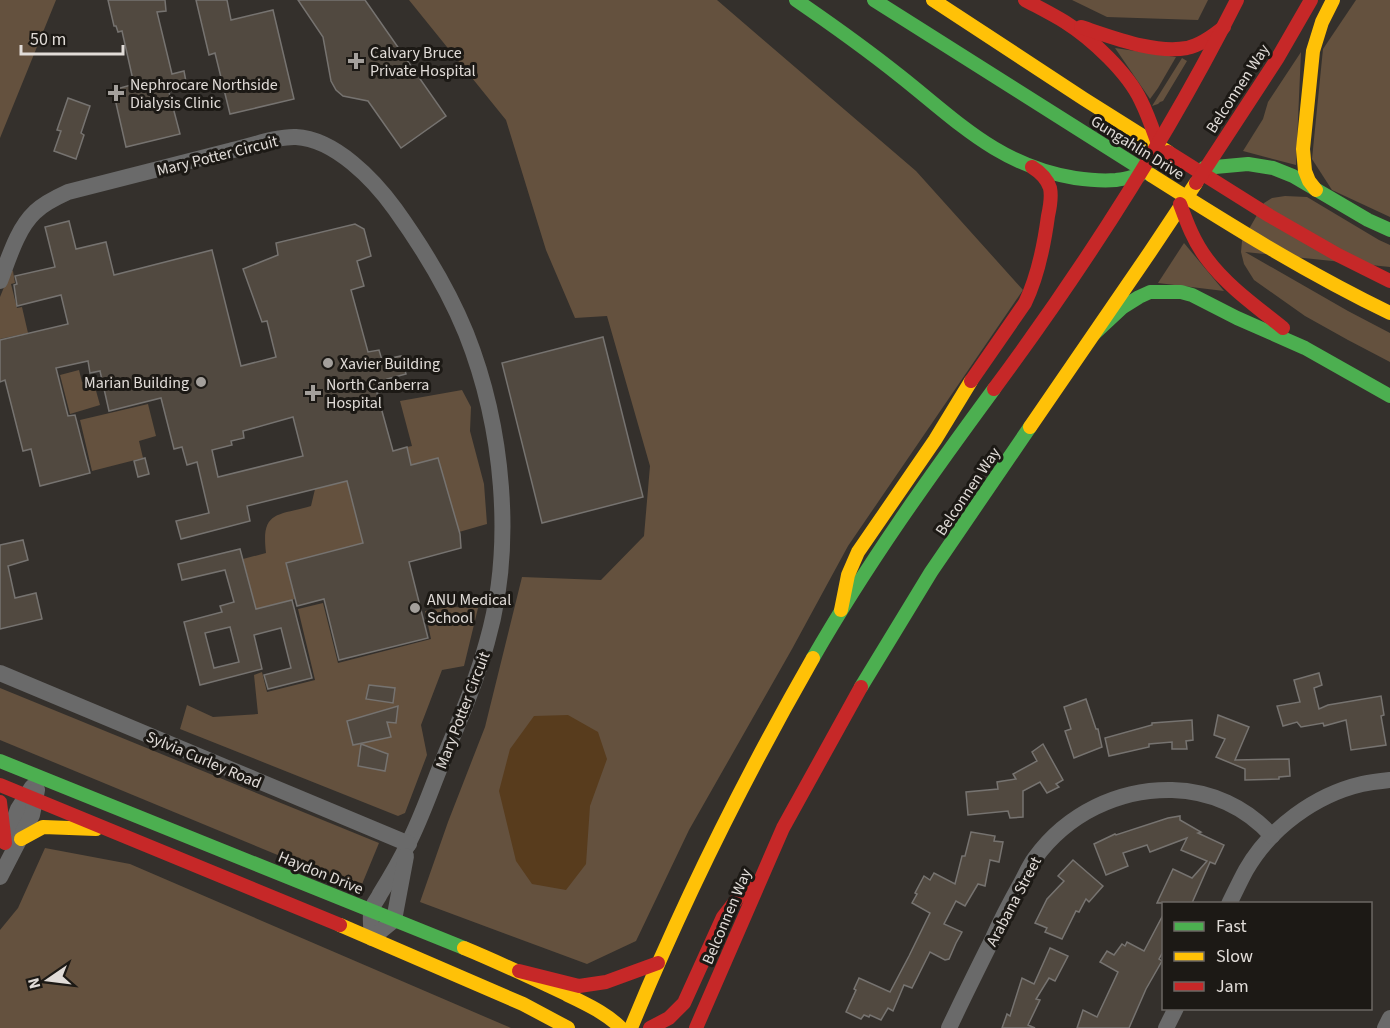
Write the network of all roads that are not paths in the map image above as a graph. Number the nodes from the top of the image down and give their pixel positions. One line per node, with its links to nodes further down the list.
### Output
1 (796, 0): 15 (main road)
2 (874, 0): 29 (main road, Gungahlin Drive)
3 (933, 0): 27 (main road, Gungahlin Drive)
4 (1025, 0): 8 (main road)
5 (1237, 0): 9 (main road)
6 (1311, 0): 16 (main road, Belconnen Way)
7 (1334, 0): 20 (main road)
8 (1067, 23): 9 (main road); 10 (main road)
9 (1224, 27): 11 (main road)
10 (1112, 61): 11 (main road); 12 (main road)
11 (1158, 144): 14 (main road); 18 (main road)
12 (1088, 151)
13 (1060, 162): 15 (main road)
14 (1165, 163)
15 (1032, 167): 18 (main road); 33 (main road)
16 (1204, 168): 17 (main road); 20 (main road); 22 (main road, Belconnen Way)
17 (1177, 171)
18 (1139, 176): 22 (main road); 33 (main road)
19 (1274, 183): 20 (main road)
20 (1311, 187): 23 (main road)
21 (1254, 190): 24 (main road)
22 (1180, 204): 28 (main road); 30 (main road, Belconnen Way)
23 (1390, 230)
24 (1223, 235)
25 (1221, 255): 28 (main road)
26 (0, 280): 44 (street, Mary Potter Circuit)
27 (1390, 281)
28 (1246, 297): 31 (main road)
29 (1390, 313)
30 (1094, 334): 31 (main road); 45 (main road, Belconnen Way)
31 (1305, 348): 32 (main road)
32 (1390, 396)
33 (841, 610): 51 (main road)
34 (0, 673): 44 (street, Sylvia Curley Road)
35 (0, 761): 36 (main road, Haydon Drive)
36 (39, 777): 39 (street); 48 (main road, Haydon Drive)
37 (1390, 780): 42 (street)
38 (0, 785): 39 (main road)
39 (30, 798): 41 (main road); 43 (street)
40 (0, 802): 43 (main road)
41 (106, 829): 43 (main road); 50 (main road)
42 (1272, 836): 47 (street); 60 (street, Arabana Street)
43 (13, 841): 46 (street)
44 (409, 844): 48 (street, Mary Potter Circuit); 49 (street, Mary Potter Circuit)
45 (771, 855): 58 (main road); 59 (main road, Belconnen Way)
46 (1, 875)
47 (1230, 902)
48 (371, 910): 49 (main road, Haydon Drive); 50 (street)
49 (394, 920): 50 (street); 52 (main road, Haydon Drive)
50 (372, 938): 55 (main road)
51 (658, 963): 52 (main road); 57 (main road)
52 (519, 971): 56 (main road, Haydon Drive)
53 (1175, 1010): 61 (street)
54 (1390, 1018): 62 (street)
55 (568, 1028)
56 (621, 1028)
57 (631, 1028)
58 (650, 1028)
59 (696, 1028)
60 (949, 1028)
61 (1166, 1028)
62 (1385, 1028)

